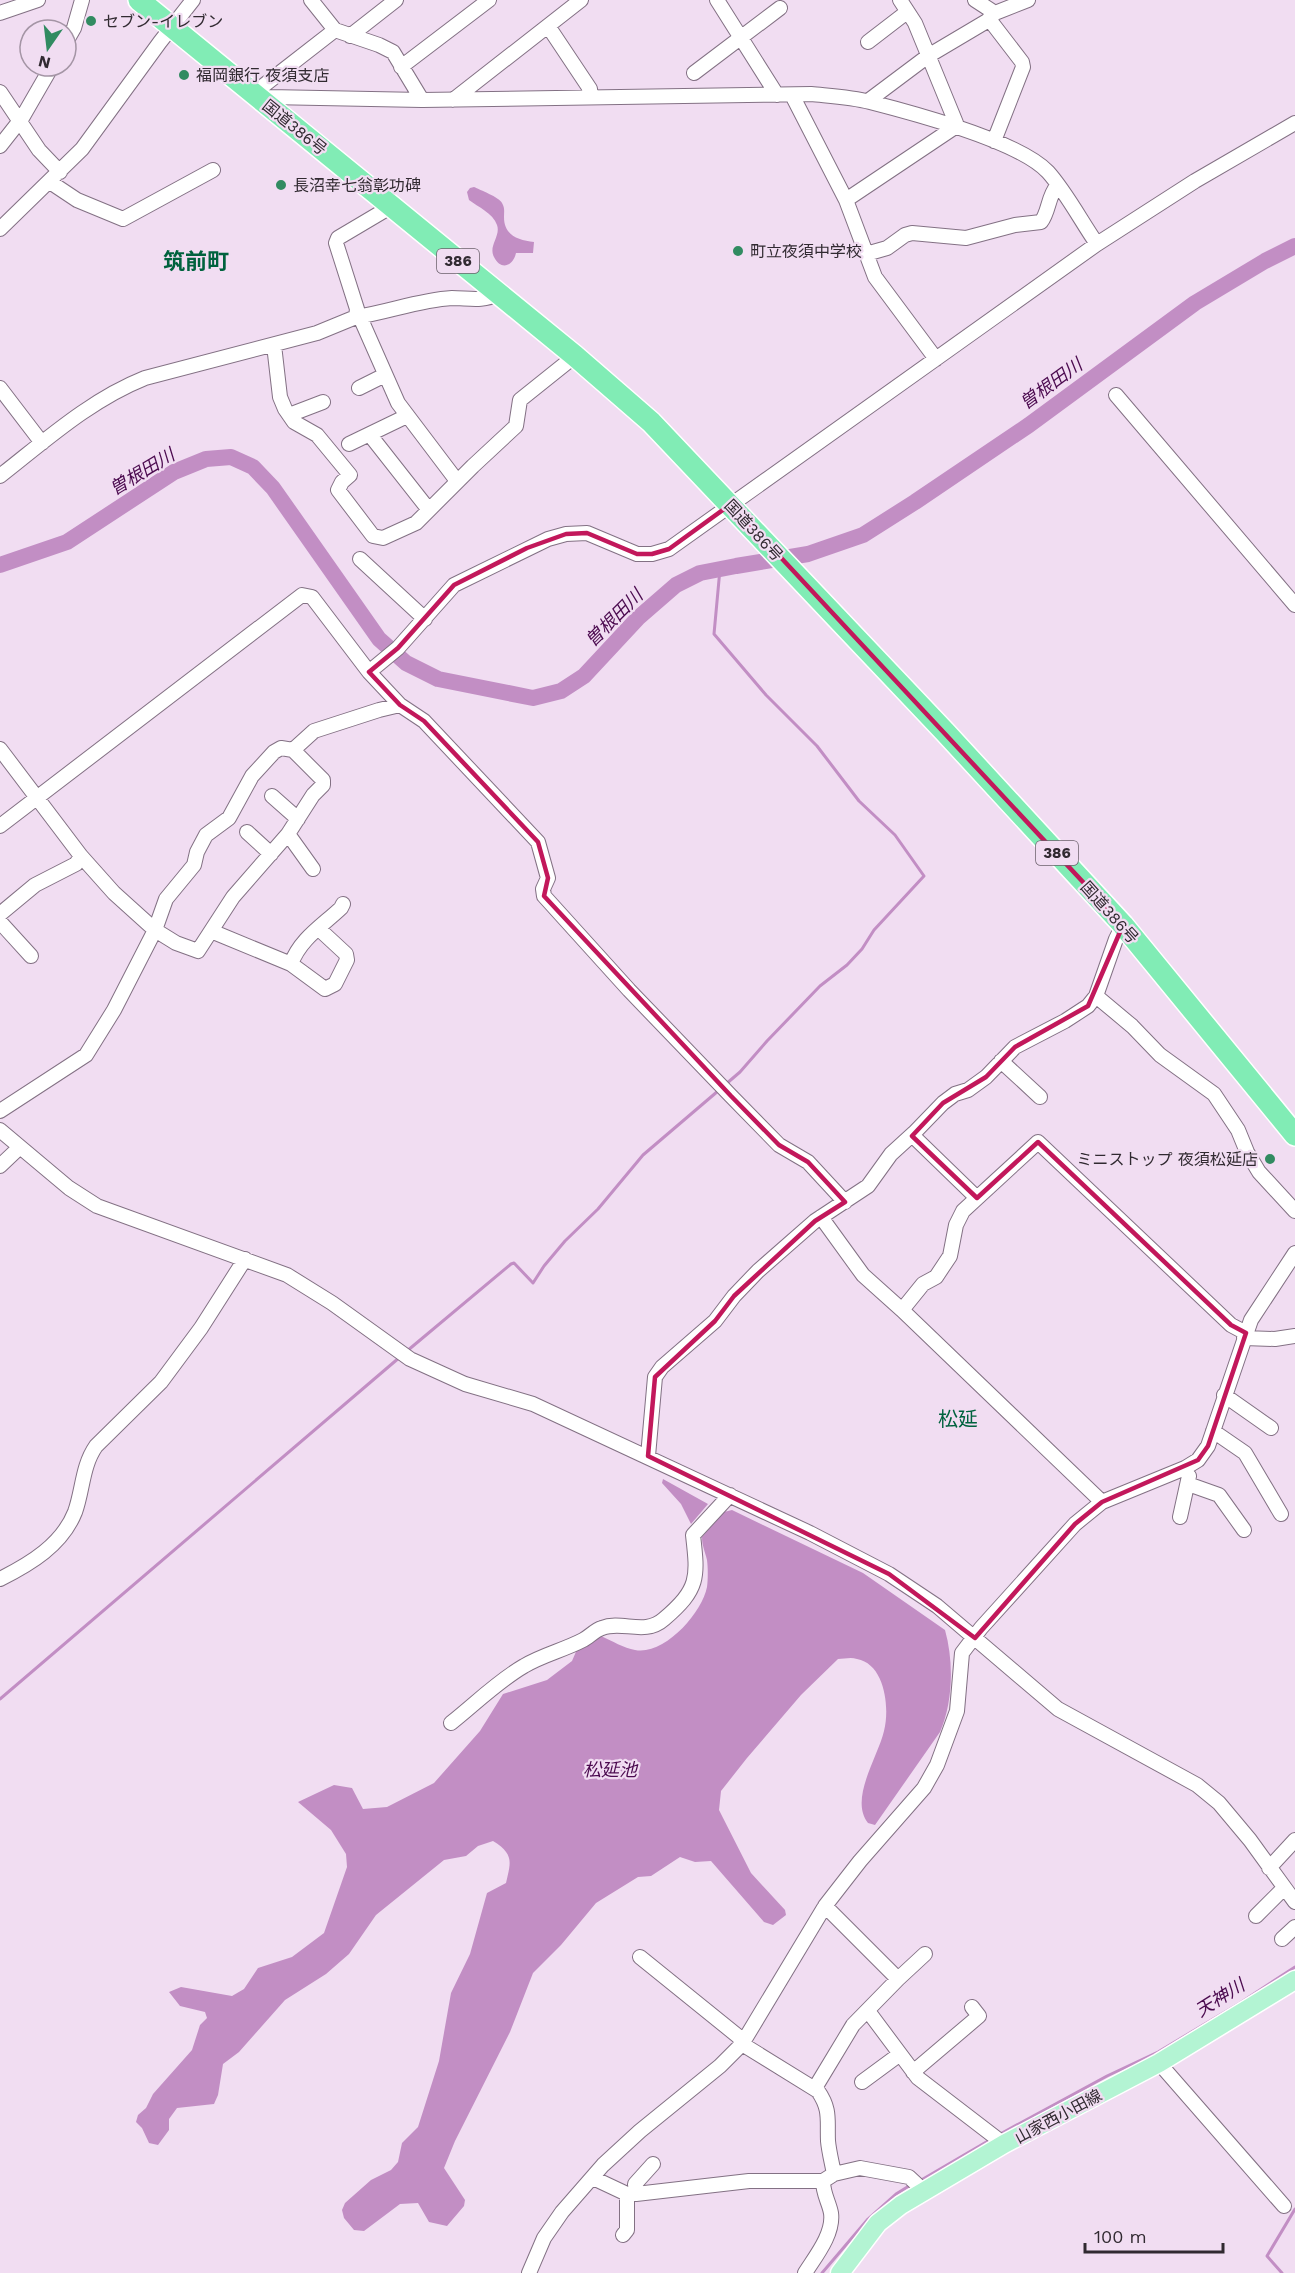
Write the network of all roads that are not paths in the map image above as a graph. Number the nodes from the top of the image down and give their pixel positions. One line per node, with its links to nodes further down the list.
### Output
1 (38, 0): 14 (street)
2 (82, 0): 16 (street)
3 (139, 0): 18 (highway, 国道386号 / 386)
4 (193, 0): 18 (street)
5 (311, 0): 19 (street)
6 (396, 0): 20 (street)
7 (489, 0): 24 (street)
8 (581, 0): 17 (street)
9 (717, 0): 21 (street)
10 (975, 0): 15 (street)
11 (1028, 0): 15 (street)
12 (904, 6): 22 (street); 23 (street)
13 (780, 8): 21 (street)
14 (0, 13)
15 (992, 16): 23 (street); 38 (street)
16 (77, 18)
17 (548, 26): 31 (street); 33 (street)
18 (172, 28): 30 (highway, 国道386号 / 386); 41 (street)
19 (335, 30): 20 (street); 30 (street)
20 (350, 36): 24 (street)
21 (741, 38): 25 (street); 28 (street)
22 (868, 42)
23 (928, 56): 34 (street); 37 (street)
24 (402, 67): 32 (street)
25 (694, 73)
26 (45, 78): 35 (street)
27 (0, 92): 35 (street)
28 (777, 95): 29 (street); 31 (street)
29 (792, 95): 34 (street); 43 (street)
30 (259, 97): 32 (street); 44 (highway, 国道386号 / 386)
31 (591, 97): 33 (street)
32 (422, 100): 33 (street)
33 (453, 100)
34 (868, 101): 37 (street)
35 (19, 122): 39 (street); 41 (street)
36 (1295, 123): 46 (street)
37 (955, 127): 38 (street); 43 (street)
38 (994, 141): 42 (street)
39 (0, 146)
40 (213, 170): 41 (street)
41 (55, 177): 45 (street)
42 (1057, 186): 46 (street); 47 (street)
43 (846, 200): 47 (street)
44 (392, 206): 48 (highway, 国道386号 / 386); 49 (street)
45 (0, 228)
46 (1096, 244): 52 (street)
47 (866, 254): 52 (street)
48 (497, 294): 49 (street); 51 (highway, 国道386号 / 386)
49 (358, 317): 50 (street); 53 (street)
50 (274, 345): 58 (street); 61 (street)
51 (575, 356): 64 (street); 65 (highway, 国道386号 / 386)
52 (936, 359): 65 (street)
53 (385, 375): 55 (street); 59 (street)
54 (0, 388): 61 (street)
55 (359, 388)
56 (1116, 395): 68 (street)
57 (323, 402): 58 (street)
58 (289, 415): 66 (street)
59 (407, 416): 60 (street); 64 (street)
60 (370, 435): 62 (street); 66 (street)
61 (42, 443): 63 (street)
62 (349, 444)
63 (0, 476)
64 (457, 481): 66 (street)
65 (730, 504): 69 (street); 86 (highway, 国道386号 / 386)
66 (429, 510)
67 (360, 559): 69 (street)
68 (1295, 605)
69 (425, 619): 70 (street)
70 (373, 669): 71 (street); 75 (street)
71 (400, 705): 73 (street); 102 (street)
72 (0, 749): 75 (street)
73 (293, 750): 76 (street); 88 (street)
74 (272, 796): 76 (street)
75 (38, 797): 77 (street); 81 (street)
76 (298, 819): 79 (street)
77 (0, 826)
78 (247, 832): 80 (street)
79 (288, 834): 80 (street); 82 (street)
80 (271, 855): 89 (street)
81 (81, 856): 84 (street); 88 (street)
82 (313, 870)
83 (343, 904): 87 (street)
84 (0, 914)
85 (0, 922): 90 (street)
86 (1123, 925): 92 (street); 98 (highway, 国道386号 / 386)
87 (319, 929): 91 (street); 91 (street)
88 (155, 930): 89 (street); 95 (street)
89 (211, 931): 91 (street)
90 (31, 956)
91 (291, 964)
92 (1096, 996): 93 (street); 103 (street)
93 (1001, 1061): 94 (street); 97 (street)
94 (1040, 1097)
95 (0, 1111)
96 (0, 1130): 99 (street)
97 (912, 1135): 101 (street); 102 (street)
98 (1295, 1135)
99 (20, 1147): 100 (street); 106 (street)
100 (0, 1166)
101 (977, 1198): 107 (street); 108 (street)
102 (845, 1202): 104 (street)
103 (1295, 1211)
104 (821, 1217): 107 (street); 113 (street)
105 (1295, 1253): 108 (street)
106 (245, 1259): 113 (street); 121 (street)
107 (902, 1310): 117 (street)
108 (1245, 1336): 109 (street); 110 (street)
109 (1295, 1336)
110 (1224, 1395): 111 (street); 112 (street)
111 (1271, 1428)
112 (1213, 1431): 114 (street); 118 (street)
113 (648, 1456): 116 (street)
114 (1191, 1465): 115 (street); 117 (street)
115 (1188, 1484): 119 (street); 120 (street)
116 (730, 1495): 122 (street); 123 (street)
117 (1102, 1502): 122 (street)
118 (1281, 1514)
119 (1180, 1517)
120 (1244, 1530)
121 (0, 1579)
122 (975, 1638): 125 (street); 128 (street)
123 (451, 1723)
124 (1295, 1840): 125 (street)
125 (1269, 1868): 126 (street)
126 (1284, 1888): 127 (street); 129 (street)
127 (1295, 1902)
128 (825, 1906): 134 (street); 138 (street)
129 (1256, 1916)
130 (1295, 1928): 131 (street)
131 (1282, 1939)
132 (925, 1954): 134 (street)
133 (640, 1957): 138 (street)
134 (898, 1979): 137 (street)
135 (1295, 1980): 140 (main road, 山家西小田線)
136 (972, 2007): 141 (street)
137 (868, 2011): 139 (street); 143 (street)
138 (742, 2044): 143 (street); 147 (street)
139 (900, 2054): 141 (street); 142 (street)
140 (1159, 2063): 144 (main road, 山家西小田線); 150 (street)
141 (913, 2072): 144 (street)
142 (862, 2082)
143 (814, 2088): 146 (street)
144 (1004, 2144): 148 (main road, 山家西小田線)
145 (652, 2164): 149 (street)
146 (829, 2177): 148 (street); 149 (street); 153 (street)
147 (593, 2178): 149 (street); 152 (street)
148 (924, 2191): 154 (main road, 山家西小田線)
149 (632, 2194): 151 (street)
150 (1284, 2205)
151 (622, 2235)
152 (529, 2273)
153 (805, 2273)
154 (840, 2273)

